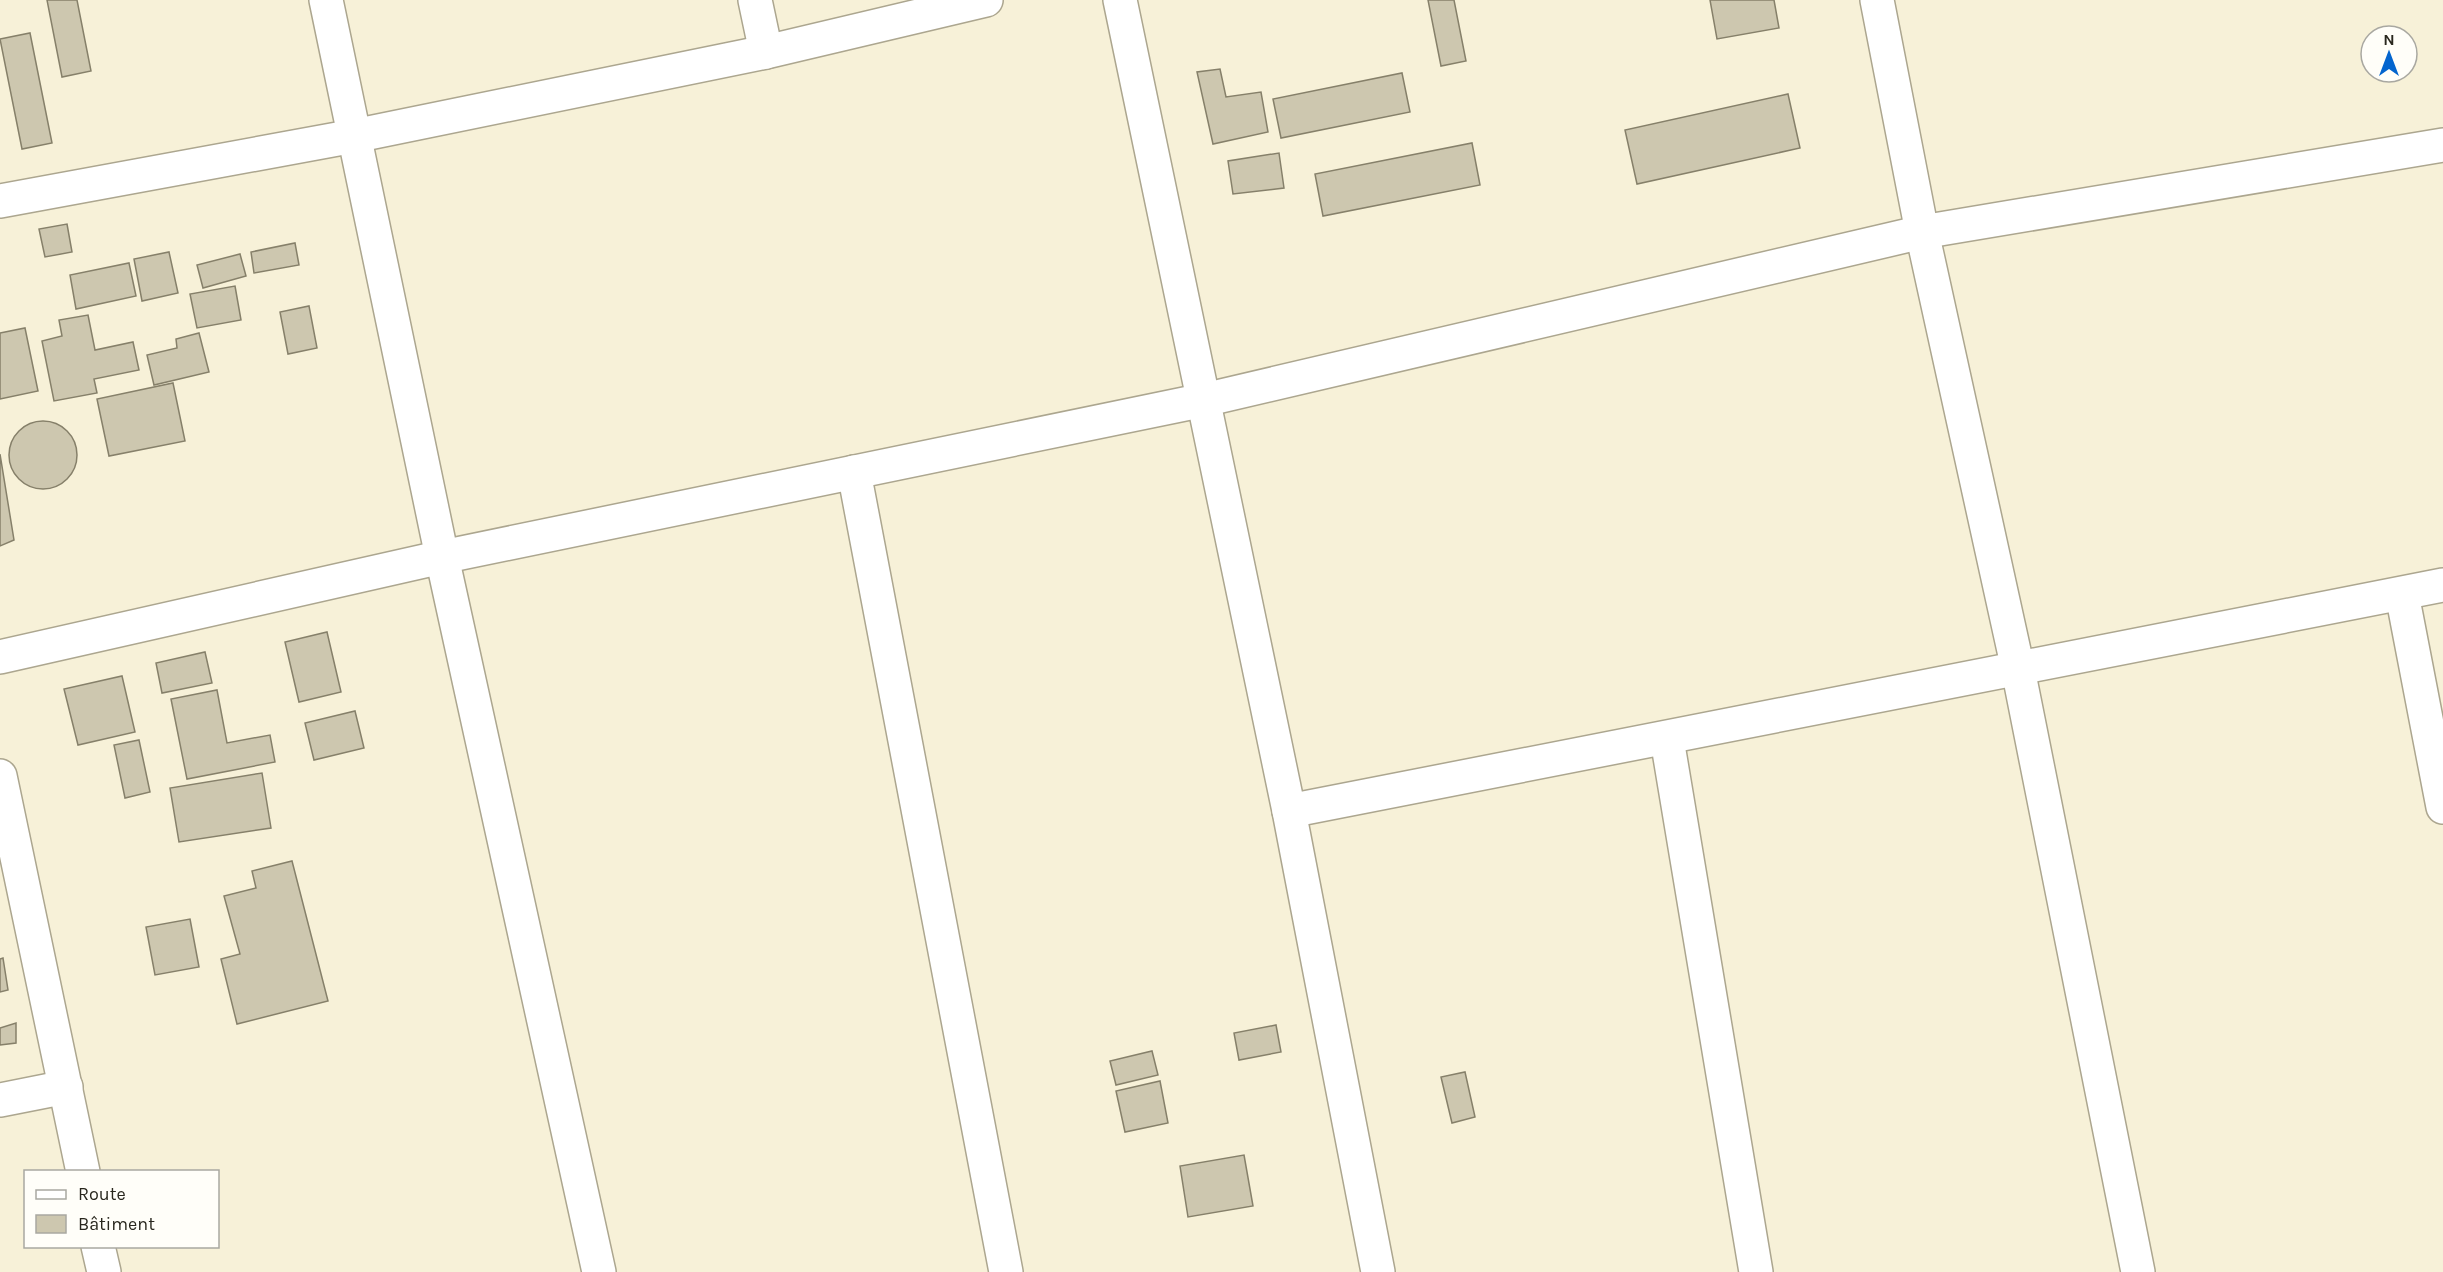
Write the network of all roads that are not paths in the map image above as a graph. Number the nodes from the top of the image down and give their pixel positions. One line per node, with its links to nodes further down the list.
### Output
1 (326, 0): 7 (street)
2 (755, 0): 6 (street)
3 (986, 0): 6 (street)
4 (1120, 0): 11 (street)
5 (1877, 0): 10 (street)
6 (766, 52): 7 (street)
7 (354, 136): 9 (street); 13 (street)
8 (2443, 146): 10 (street)
9 (0, 201)
10 (1922, 232): 11 (street); 17 (street)
11 (1204, 400): 12 (street); 21 (street)
12 (854, 472): 13 (street); 28 (street)
13 (442, 557): 16 (street); 27 (street)
14 (2443, 585): 15 (street)
15 (2402, 594): 17 (street); 20 (street)
16 (0, 657)
17 (2018, 669): 18 (street); 31 (street)
18 (1666, 739): 21 (street); 30 (street)
19 (0, 776): 22 (street)
20 (2443, 807)
21 (1289, 811): 29 (street)
22 (66, 1087): 23 (street); 24 (street)
23 (0, 1100)
24 (83, 1170)
25 (98, 1248): 26 (street)
26 (104, 1272)
27 (599, 1272)
28 (1006, 1272)
29 (1378, 1272)
30 (1756, 1272)
31 (2138, 1272)

